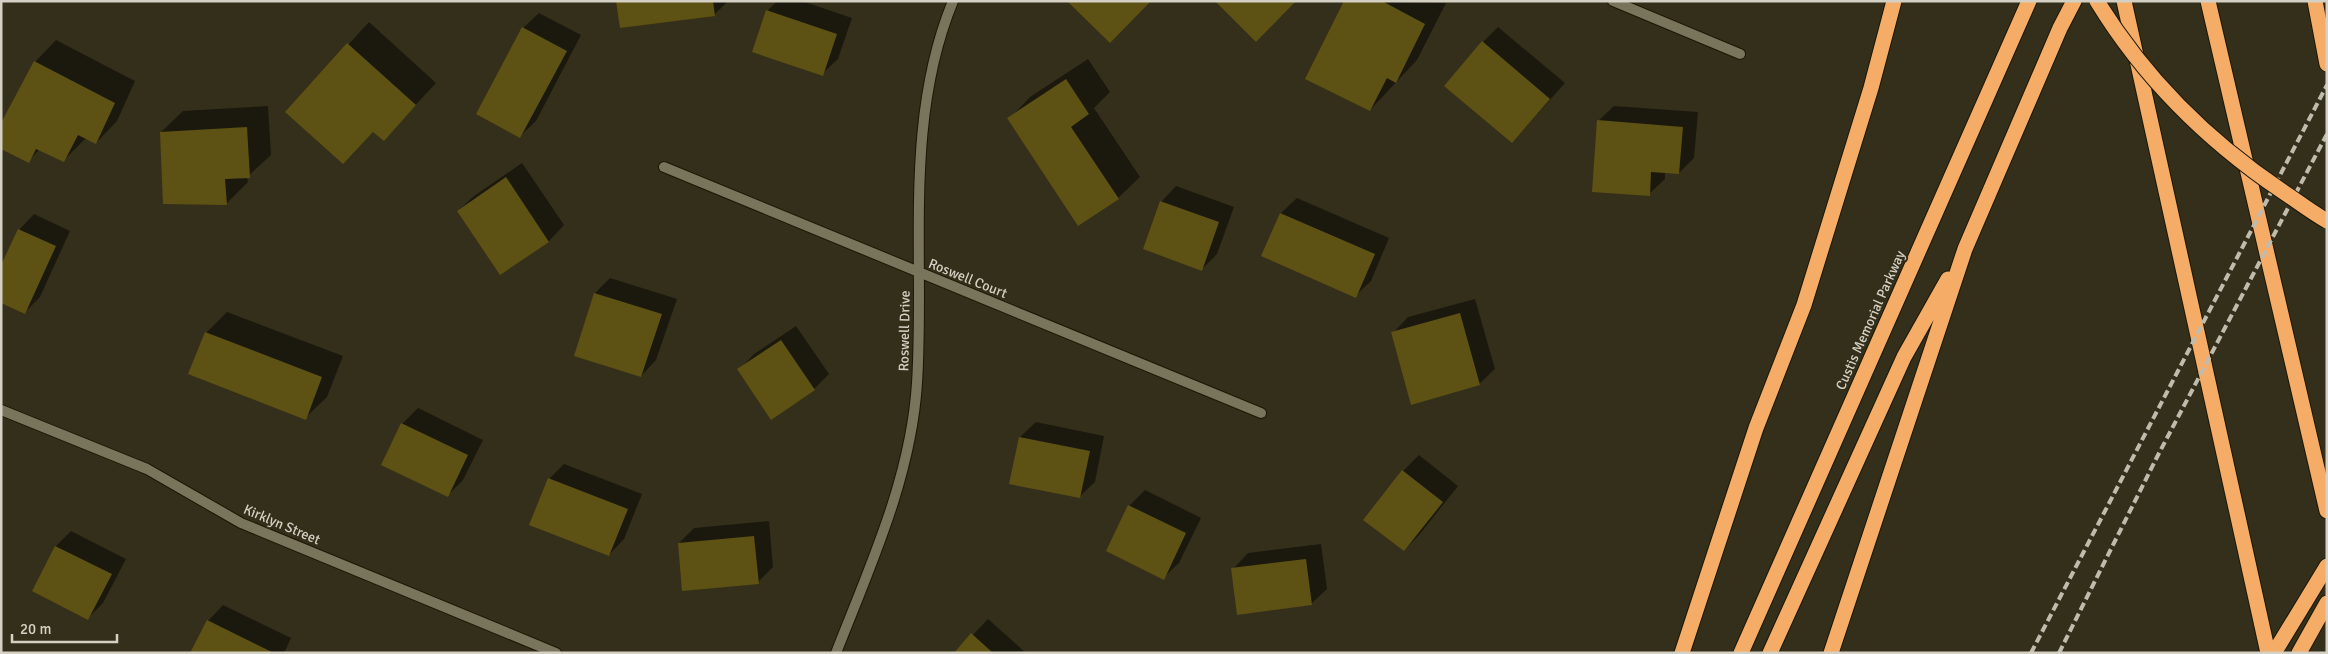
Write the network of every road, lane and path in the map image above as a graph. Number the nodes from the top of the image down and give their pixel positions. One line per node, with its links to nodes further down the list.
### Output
1 (953, 1): 15 (street, Roswell Drive)
2 (1613, 1): 10 (street)
3 (1894, 1): 23 (highway)
4 (2029, 1): 24 (highway, Custis Memorial Parkway)
5 (2074, 1): 14 (highway)
6 (2097, 1): 13 (highway, bridge)
7 (2124, 1): 27 (highway)
8 (2208, 1): 18 (highway)
9 (2315, 1): 11 (highway)
10 (1740, 54)
11 (2327, 64)
12 (664, 167): 15 (street, Roswell Court)
13 (2327, 221)
14 (1965, 249): 25 (highway); 26 (highway)
15 (918, 272): 17 (street, Roswell Court); 22 (street, Roswell Drive)
16 (1, 410): 21 (street, Kirklyn Street)
17 (1261, 413)
18 (2327, 511)
19 (2327, 566): 28 (highway)
20 (2327, 602): 29 (highway)
21 (556, 653)
22 (836, 653)
23 (1682, 653)
24 (1741, 653)
25 (1770, 653)
26 (1831, 653)
27 (2268, 653)
28 (2274, 653)
29 (2299, 653)

